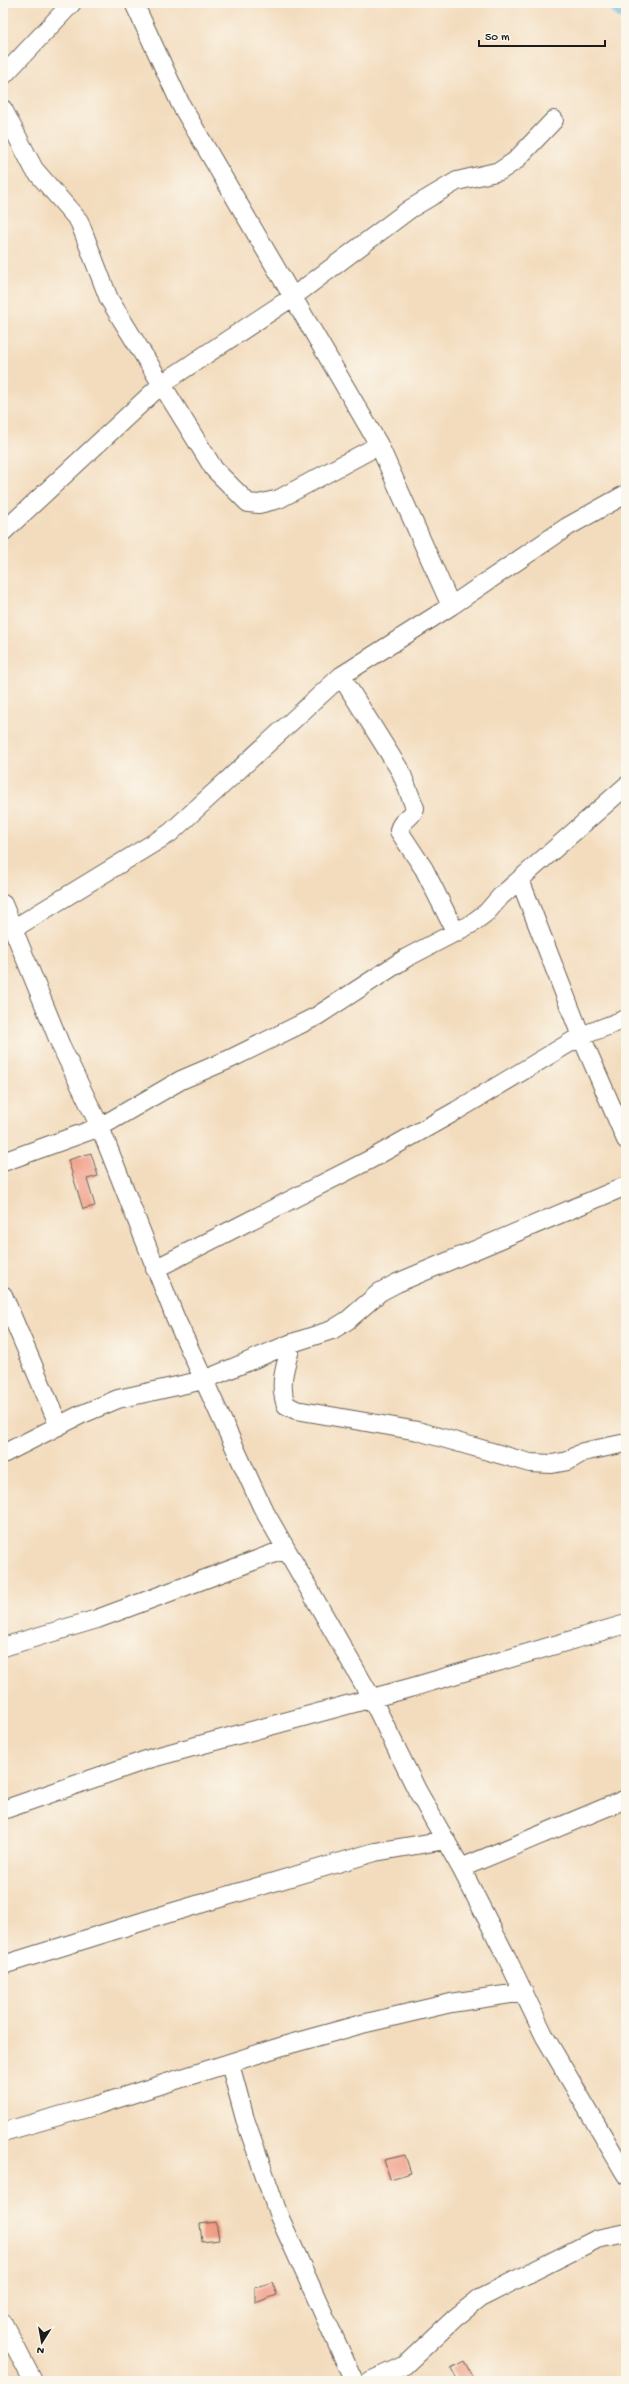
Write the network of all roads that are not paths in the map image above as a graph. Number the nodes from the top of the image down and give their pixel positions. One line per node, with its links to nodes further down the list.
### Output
1 (72, 3): 3 (street)
2 (134, 3): 6 (street)
3 (3, 76)
4 (3, 109): 7 (street)
5 (554, 120): 6 (street)
6 (294, 296): 7 (street); 8 (street)
7 (162, 383): 8 (street); 10 (street)
8 (379, 445): 11 (street)
9 (626, 494): 11 (street)
10 (3, 532)
11 (451, 606): 12 (street)
12 (341, 676): 16 (street); 17 (street)
13 (626, 786): 14 (street)
14 (520, 880): 17 (street); 19 (street)
15 (3, 904): 16 (street)
16 (13, 929): 20 (street)
17 (456, 933): 20 (street)
18 (626, 1020): 19 (street)
19 (581, 1036): 21 (street); 24 (street)
20 (100, 1127): 22 (street); 24 (street)
21 (626, 1140)
22 (3, 1162)
23 (626, 1186): 26 (street)
24 (156, 1269): 27 (street)
25 (3, 1295): 28 (street)
26 (292, 1343): 27 (street); 29 (street)
27 (204, 1380): 28 (street); 31 (street)
28 (59, 1426): 30 (street)
29 (626, 1443)
30 (3, 1454)
31 (286, 1549): 33 (street); 34 (street)
32 (626, 1624): 34 (street)
33 (3, 1647)
34 (371, 1697): 36 (street); 37 (street)
35 (626, 1799): 38 (street)
36 (3, 1810)
37 (446, 1840): 38 (street); 39 (street)
38 (461, 1868): 40 (street)
39 (3, 1965)
40 (524, 1992): 41 (street); 43 (street)
41 (230, 2064): 42 (street); 47 (street)
42 (3, 2132)
43 (626, 2175)
44 (626, 2233): 48 (street)
45 (3, 2323): 46 (street)
46 (33, 2381)
47 (354, 2381)
48 (370, 2381)

